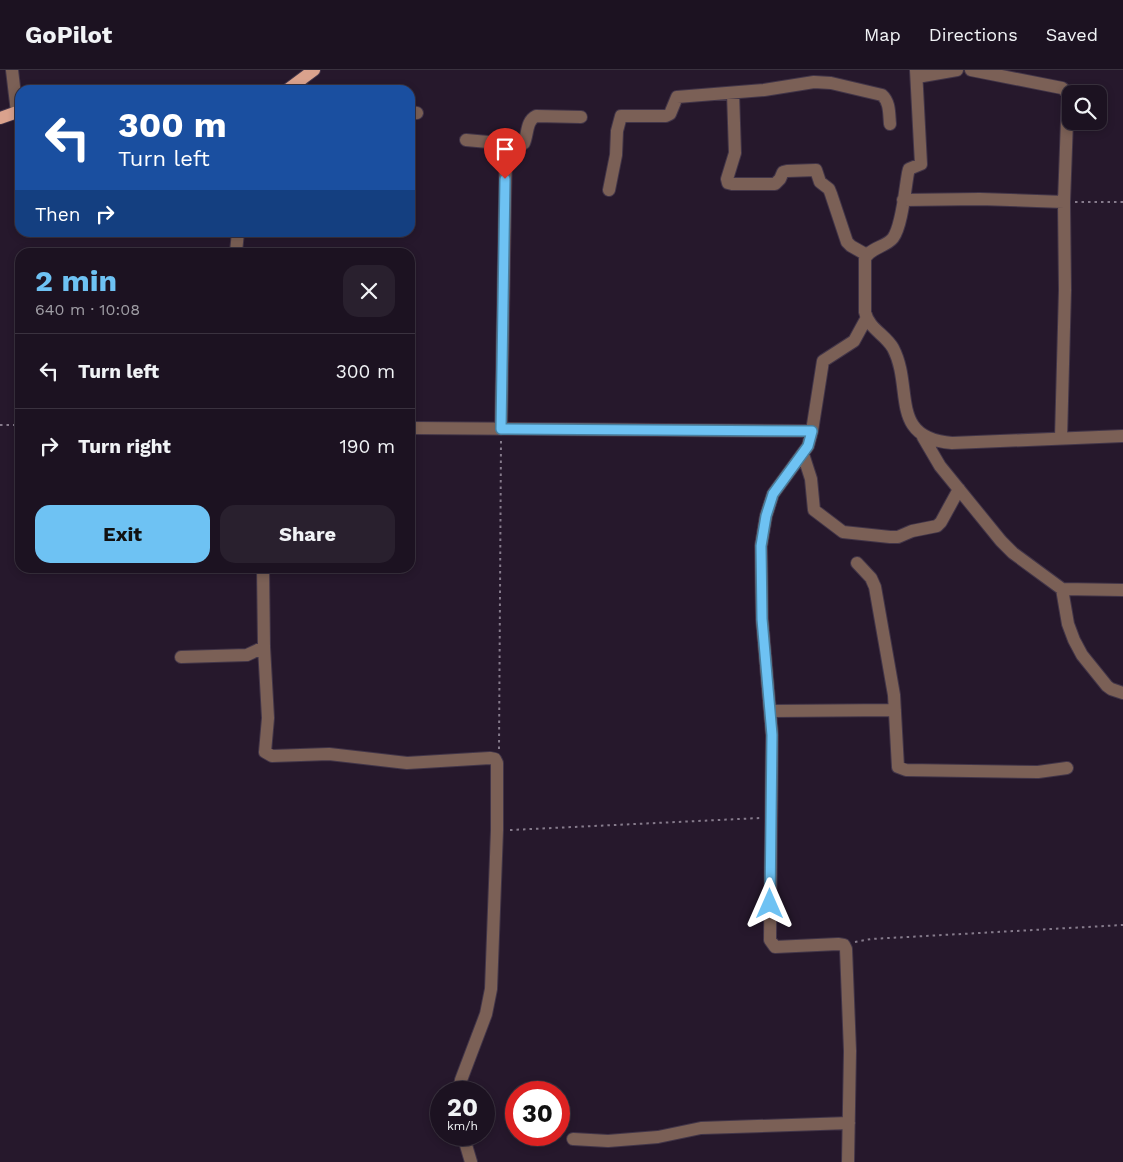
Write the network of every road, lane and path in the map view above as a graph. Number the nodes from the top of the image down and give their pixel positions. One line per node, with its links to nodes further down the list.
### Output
1 (12, 70): 7 (street)
2 (314, 70): 6 (main road)
3 (957, 70): 5 (street)
4 (971, 70): 17 (street)
5 (916, 73): 16 (street)
6 (299, 85)
7 (15, 91)
8 (733, 93): 12 (street); 15 (street); 19 (street)
9 (15, 113): 11 (main road)
10 (581, 117): 14 (street)
11 (0, 118)
12 (890, 124)
13 (466, 140): 14 (street)
14 (506, 144): 24 (street)
15 (609, 190)
16 (903, 200): 17 (street); 19 (street)
17 (1064, 202): 18 (path); 28 (street)
18 (1123, 202)
19 (867, 255): 20 (street)
20 (866, 319): 25 (street); 27 (street)
21 (0, 425): 22 (path)
22 (15, 425)
23 (415, 428): 24 (street)
24 (501, 429): 25 (street); 40 (path)
25 (812, 431): 29 (street)
26 (1123, 436): 28 (street)
27 (923, 437): 28 (street); 30 (street)
28 (1061, 438)
29 (803, 454): 30 (street); 39 (street)
30 (959, 489): 33 (street)
31 (857, 563): 38 (street)
32 (263, 573): 35 (street)
33 (1062, 589): 34 (street); 37 (street)
34 (1123, 590)
35 (264, 647): 36 (street); 40 (street)
36 (181, 657)
37 (1123, 692)
38 (895, 710): 39 (street); 41 (street)
39 (770, 711): 42 (street)
40 (495, 759): 43 (street)
41 (1068, 768)
42 (770, 817): 43 (path); 45 (street)
43 (497, 830): 46 (street)
44 (1123, 925): 45 (path)
45 (844, 945): 47 (street)
46 (461, 1081)
47 (849, 1123): 48 (street); 51 (street)
48 (573, 1139)
49 (466, 1146): 50 (street)
50 (471, 1162)
51 (848, 1162)

